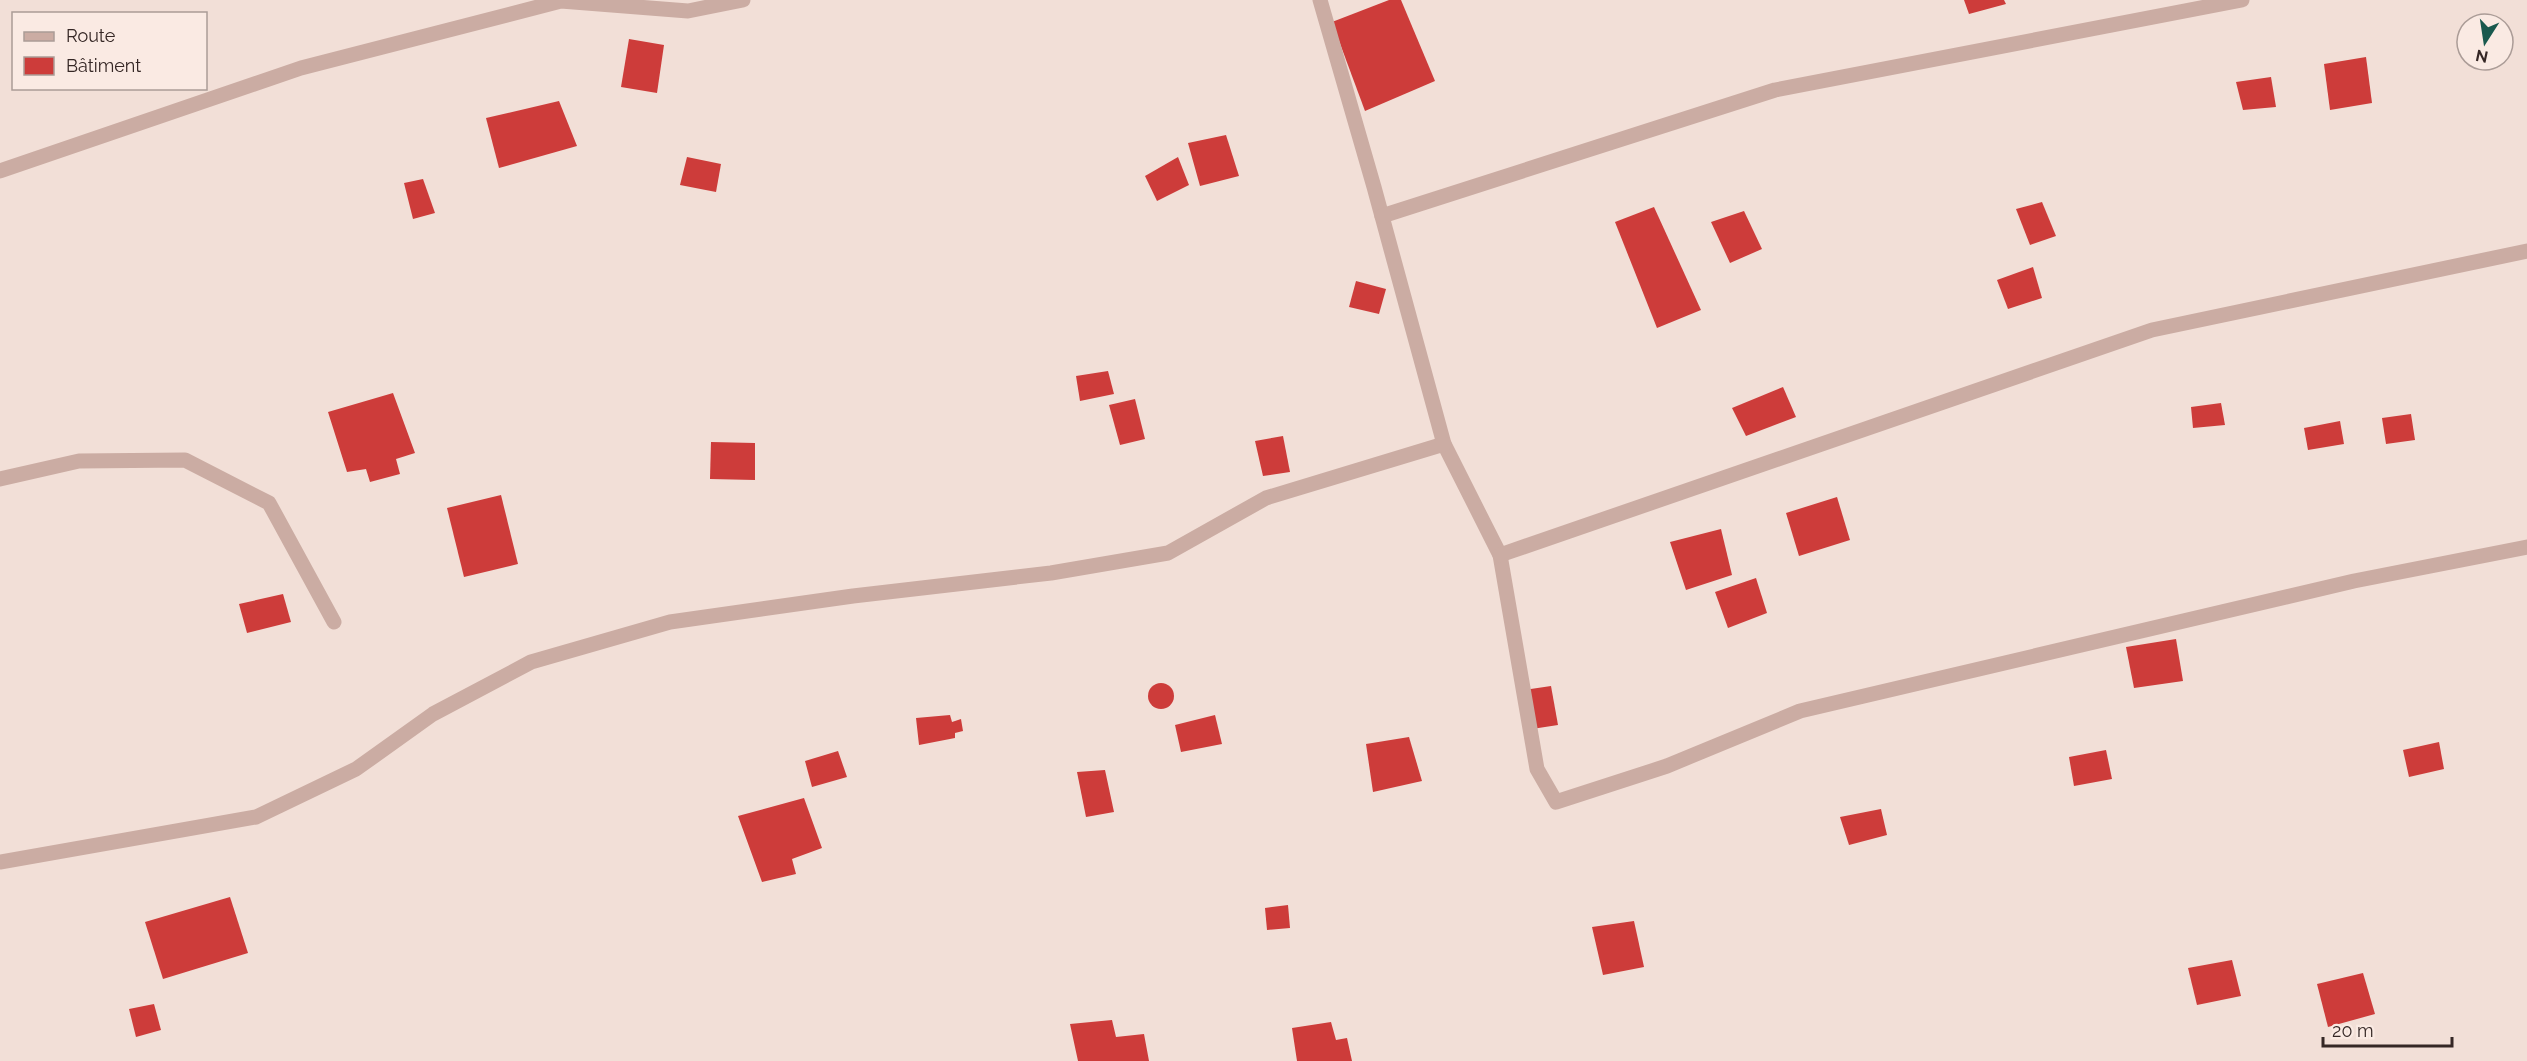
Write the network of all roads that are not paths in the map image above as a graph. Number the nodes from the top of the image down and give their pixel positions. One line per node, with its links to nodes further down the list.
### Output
1 (744, 0): 4 (street)
2 (1320, 0): 5 (street)
3 (2242, 0): 5 (street)
4 (0, 171)
5 (1382, 216): 7 (street)
6 (2527, 251): 10 (street)
7 (1444, 444): 10 (street); 12 (street)
8 (0, 480): 11 (street)
9 (2527, 547): 10 (street)
10 (1500, 555)
11 (334, 622)
12 (0, 862)

